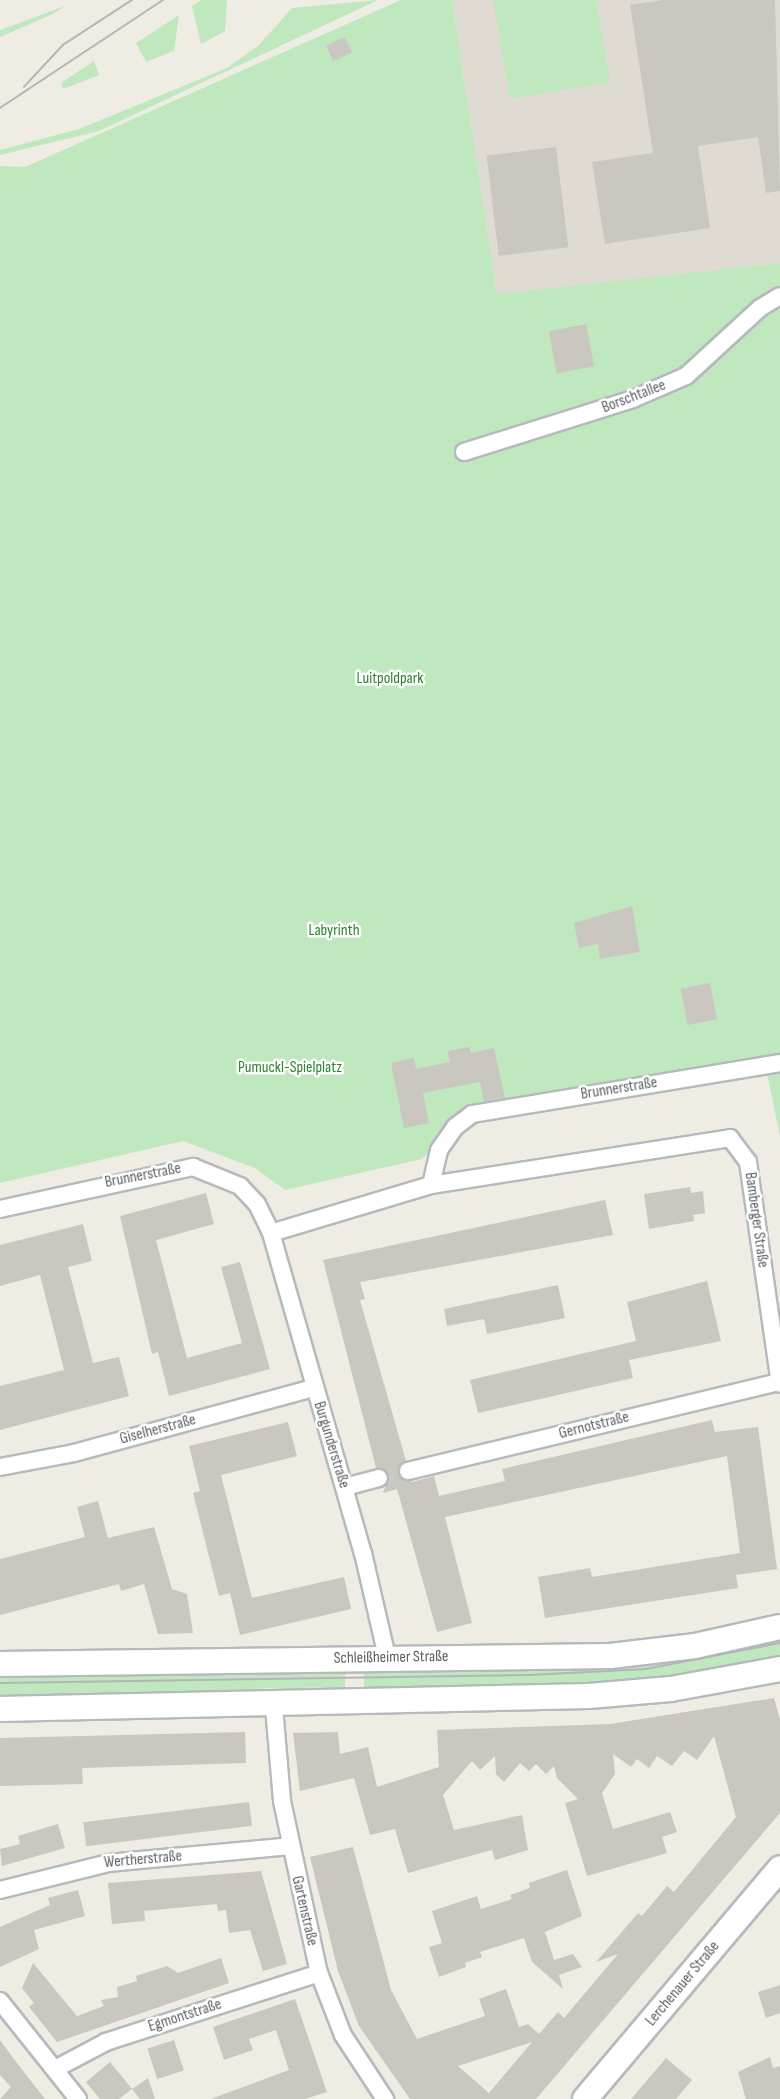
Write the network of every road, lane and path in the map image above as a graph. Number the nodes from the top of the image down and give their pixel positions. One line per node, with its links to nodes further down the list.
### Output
1 (780, 296): 2 (street, Borschtallee)
2 (464, 452)
3 (780, 1063): 4 (street, Brunnerstraße)
4 (431, 1185): 6 (street); 7 (street, Bamberger Straße)
5 (0, 1209): 6 (street, Brunnerstraße)
6 (271, 1233): 8 (street, Burgunderstraße)
7 (780, 1383): 10 (street, Gernotstraße)
8 (314, 1388): 9 (street, Giselherstraße); 12 (street, Burgunderstraße)
9 (0, 1467)
10 (408, 1471)
11 (379, 1478): 12 (street)
12 (345, 1486): 14 (street, Burgunderstraße)
13 (780, 1627): 14 (main road, Schleißheimer Straße)
14 (387, 1657): 15 (main road, Schleißheimer Straße)
15 (0, 1664)
16 (776, 1672): 17 (main road)
17 (274, 1707): 18 (main road); 19 (street, Gartenstraße)
18 (0, 1709)
19 (290, 1846): 21 (street, Wertherstraße); 22 (street, Gartenstraße)
20 (780, 1868): 27 (main road, Lerchenauer Straße)
21 (0, 1890)
22 (319, 1973): 24 (street, Egmontstraße); 25 (street, Gartenstraße)
23 (0, 2001): 24 (street)
24 (55, 2069): 26 (street)
25 (382, 2098)
26 (78, 2099)
27 (585, 2099)

